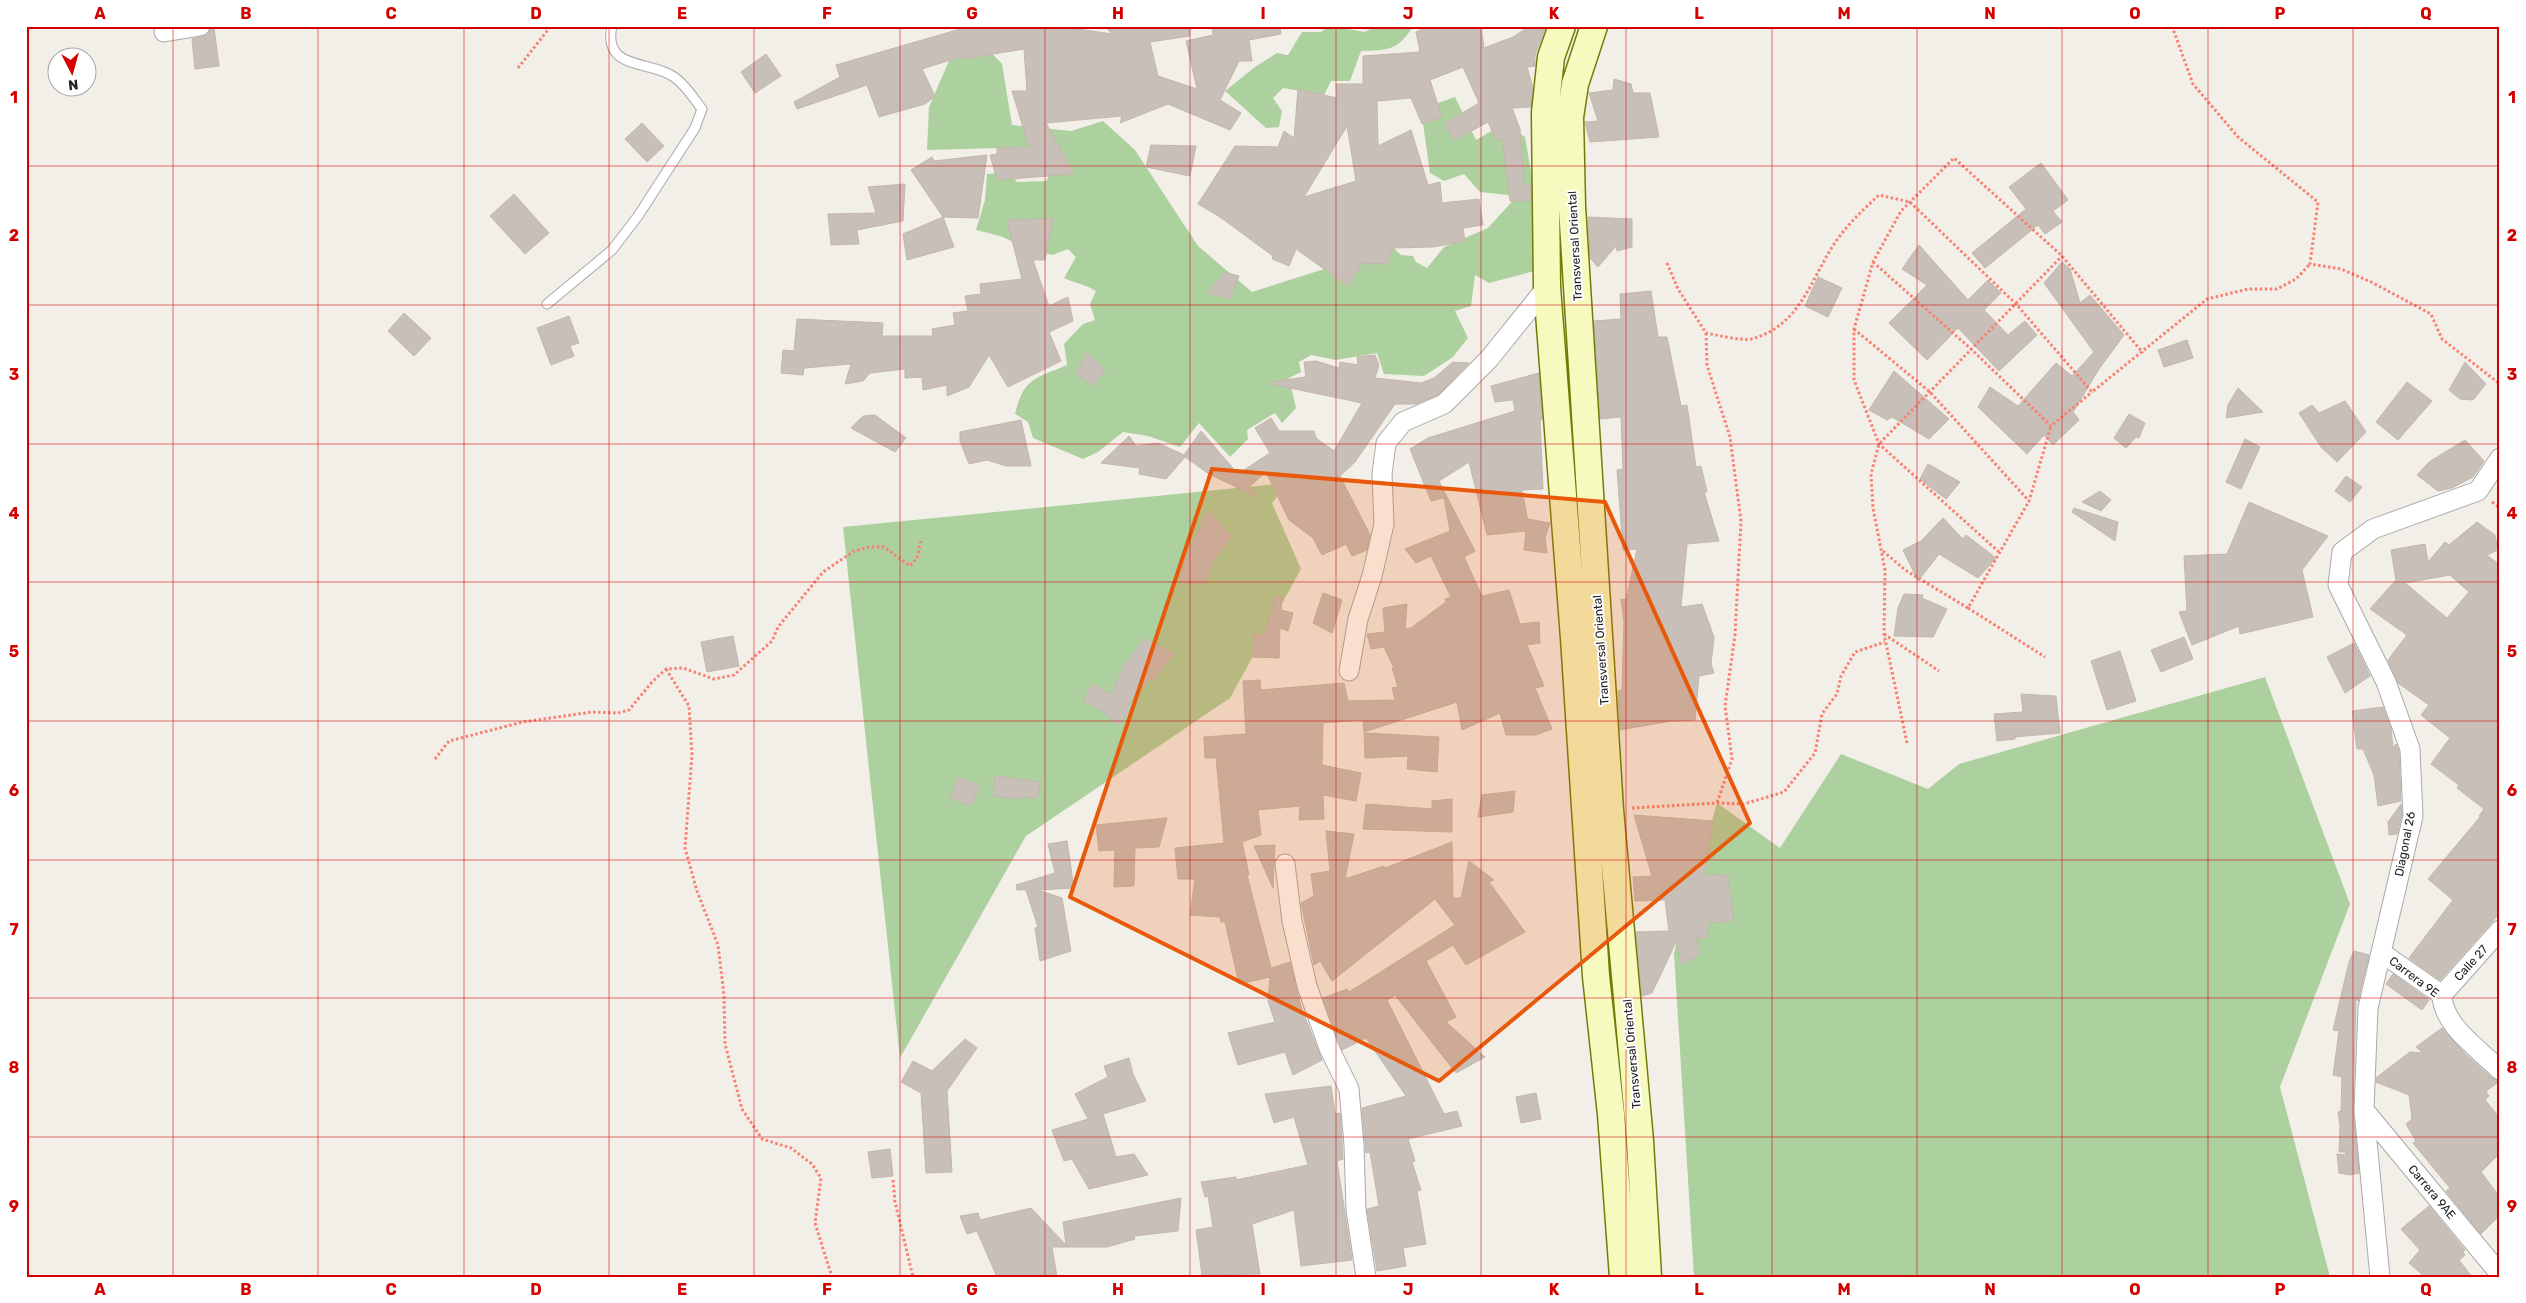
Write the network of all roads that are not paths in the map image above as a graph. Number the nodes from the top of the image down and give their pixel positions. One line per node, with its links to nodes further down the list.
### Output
1 (200, 26): 5 (street)
2 (612, 26): 7 (lane)
3 (1562, 26): 6 (main road, Transversal Oriental)
4 (1594, 26): 10 (main road, Transversal Oriental)
5 (164, 32)
6 (1547, 287): 9 (street); 10 (main road, Transversal Oriental)
7 (547, 304)
8 (2500, 458): 13 (street, Diagonal 26)
9 (1350, 671)
10 (1602, 800): 19 (main road, Transversal Oriental); 20 (main road, Transversal Oriental)
11 (1285, 864): 18 (street)
12 (2500, 930): 14 (street, Calle 27)
13 (2382, 952): 14 (street, Carrera 9E); 16 (street, Diagonal 26)
14 (2442, 995): 15 (street, Carrera 9E)
15 (2500, 1070)
16 (2364, 1110): 17 (street, Carrera 9AE); 21 (street, Diagonal 26)
17 (2500, 1274)
18 (1366, 1277)
19 (1622, 1277)
20 (1648, 1277)
21 (2380, 1277)

